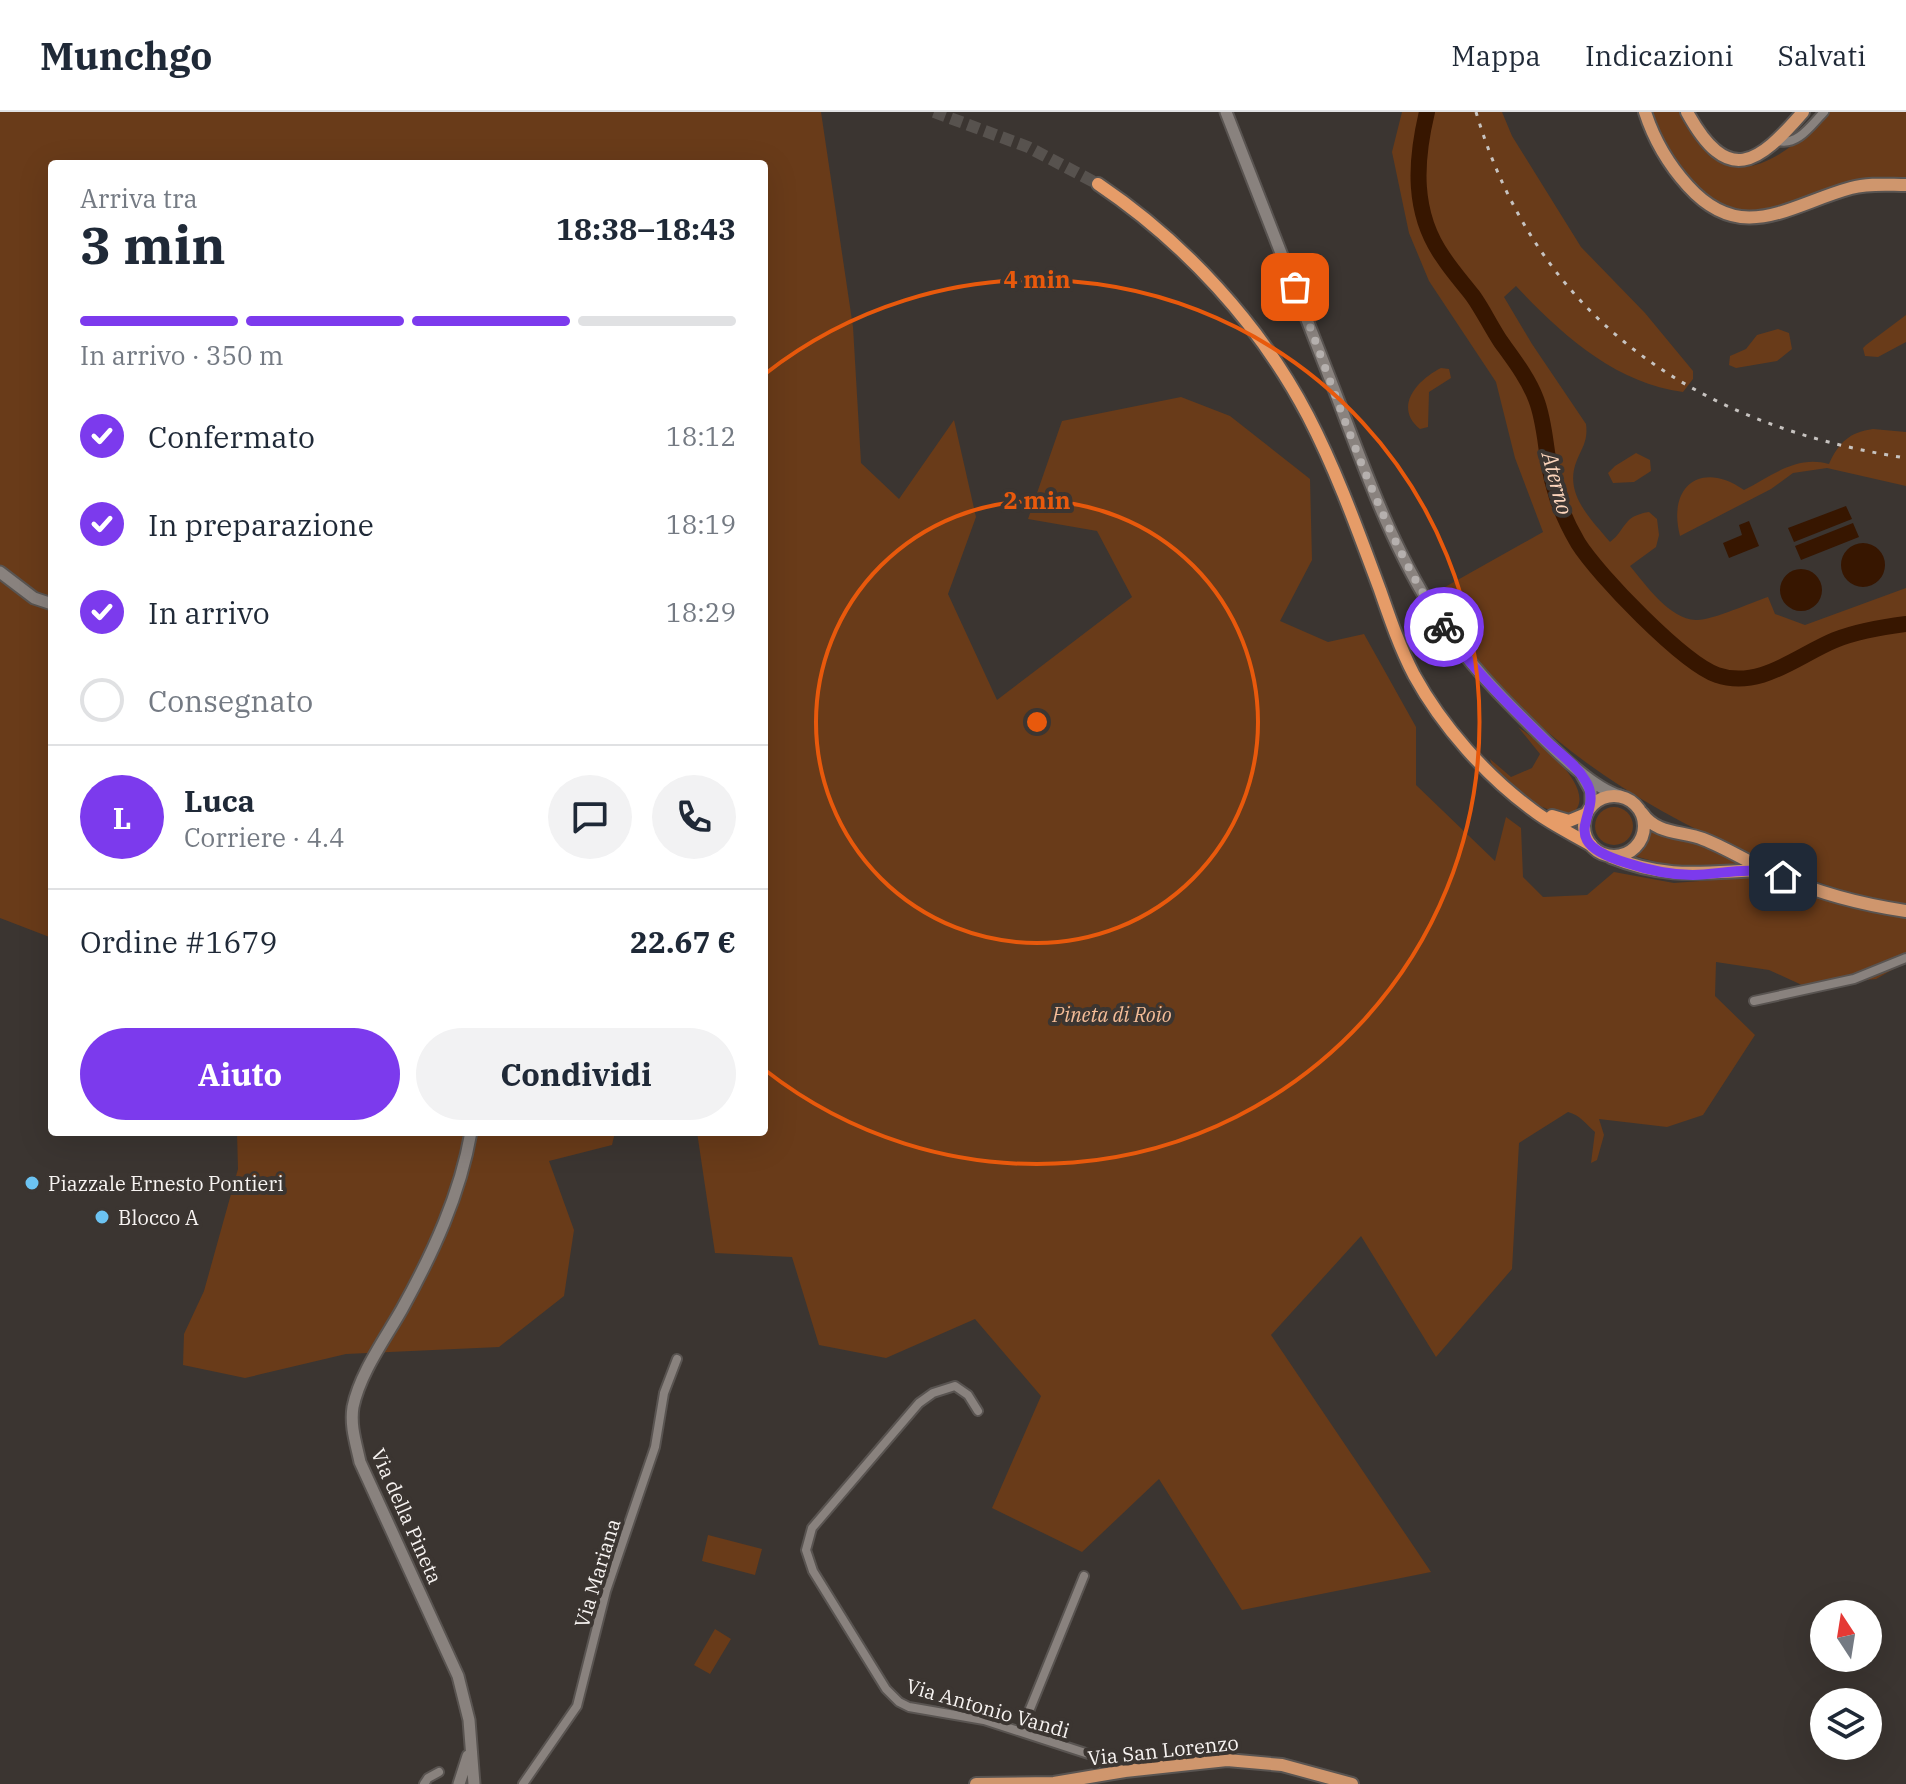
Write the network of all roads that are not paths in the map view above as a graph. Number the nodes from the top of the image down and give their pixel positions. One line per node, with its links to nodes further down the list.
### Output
1 (1226, 112): 11 (main road)
2 (1645, 112): 8 (main road)
3 (1687, 112): 6 (main road)
4 (1801, 112): 6 (main road)
5 (1824, 112): 6 (street)
6 (1778, 141)
7 (1098, 184): 12 (highway)
8 (1906, 185)
9 (0, 572): 10 (main road)
10 (48, 603)
11 (1576, 768): 13 (main road); 14 (main road)
12 (1498, 780): 14 (highway); 16 (highway)
13 (1620, 796): 14 (main road); 15 (main road)
14 (1589, 810): 16 (main road)
15 (1642, 813): 17 (main road); 18 (main road)
16 (1591, 845): 17 (main road)
17 (1602, 854): 18 (main road)
18 (1765, 870): 19 (main road)
19 (1906, 911)
20 (1906, 958): 21 (street)
21 (1754, 1001)
22 (470, 1136): 27 (main road, Via della Pineta)
23 (677, 1359): 33 (street, Via Mariana)
24 (978, 1411): 26 (street, Via Antonio Vandi)
25 (1084, 1576): 26 (street)
26 (1021, 1731): 29 (street, Via Antonio Vandi)
27 (471, 1740): 31 (main road, Via della Pineta); 32 (main road, Via della Pineta)
28 (439, 1772): 30 (street)
29 (1119, 1772): 34 (main road, Via San Lorenzo); 35 (main road, Via San Lorenzo)
30 (424, 1784)
31 (459, 1784)
32 (474, 1784)
33 (523, 1784)
34 (976, 1784)
35 (1352, 1784)

